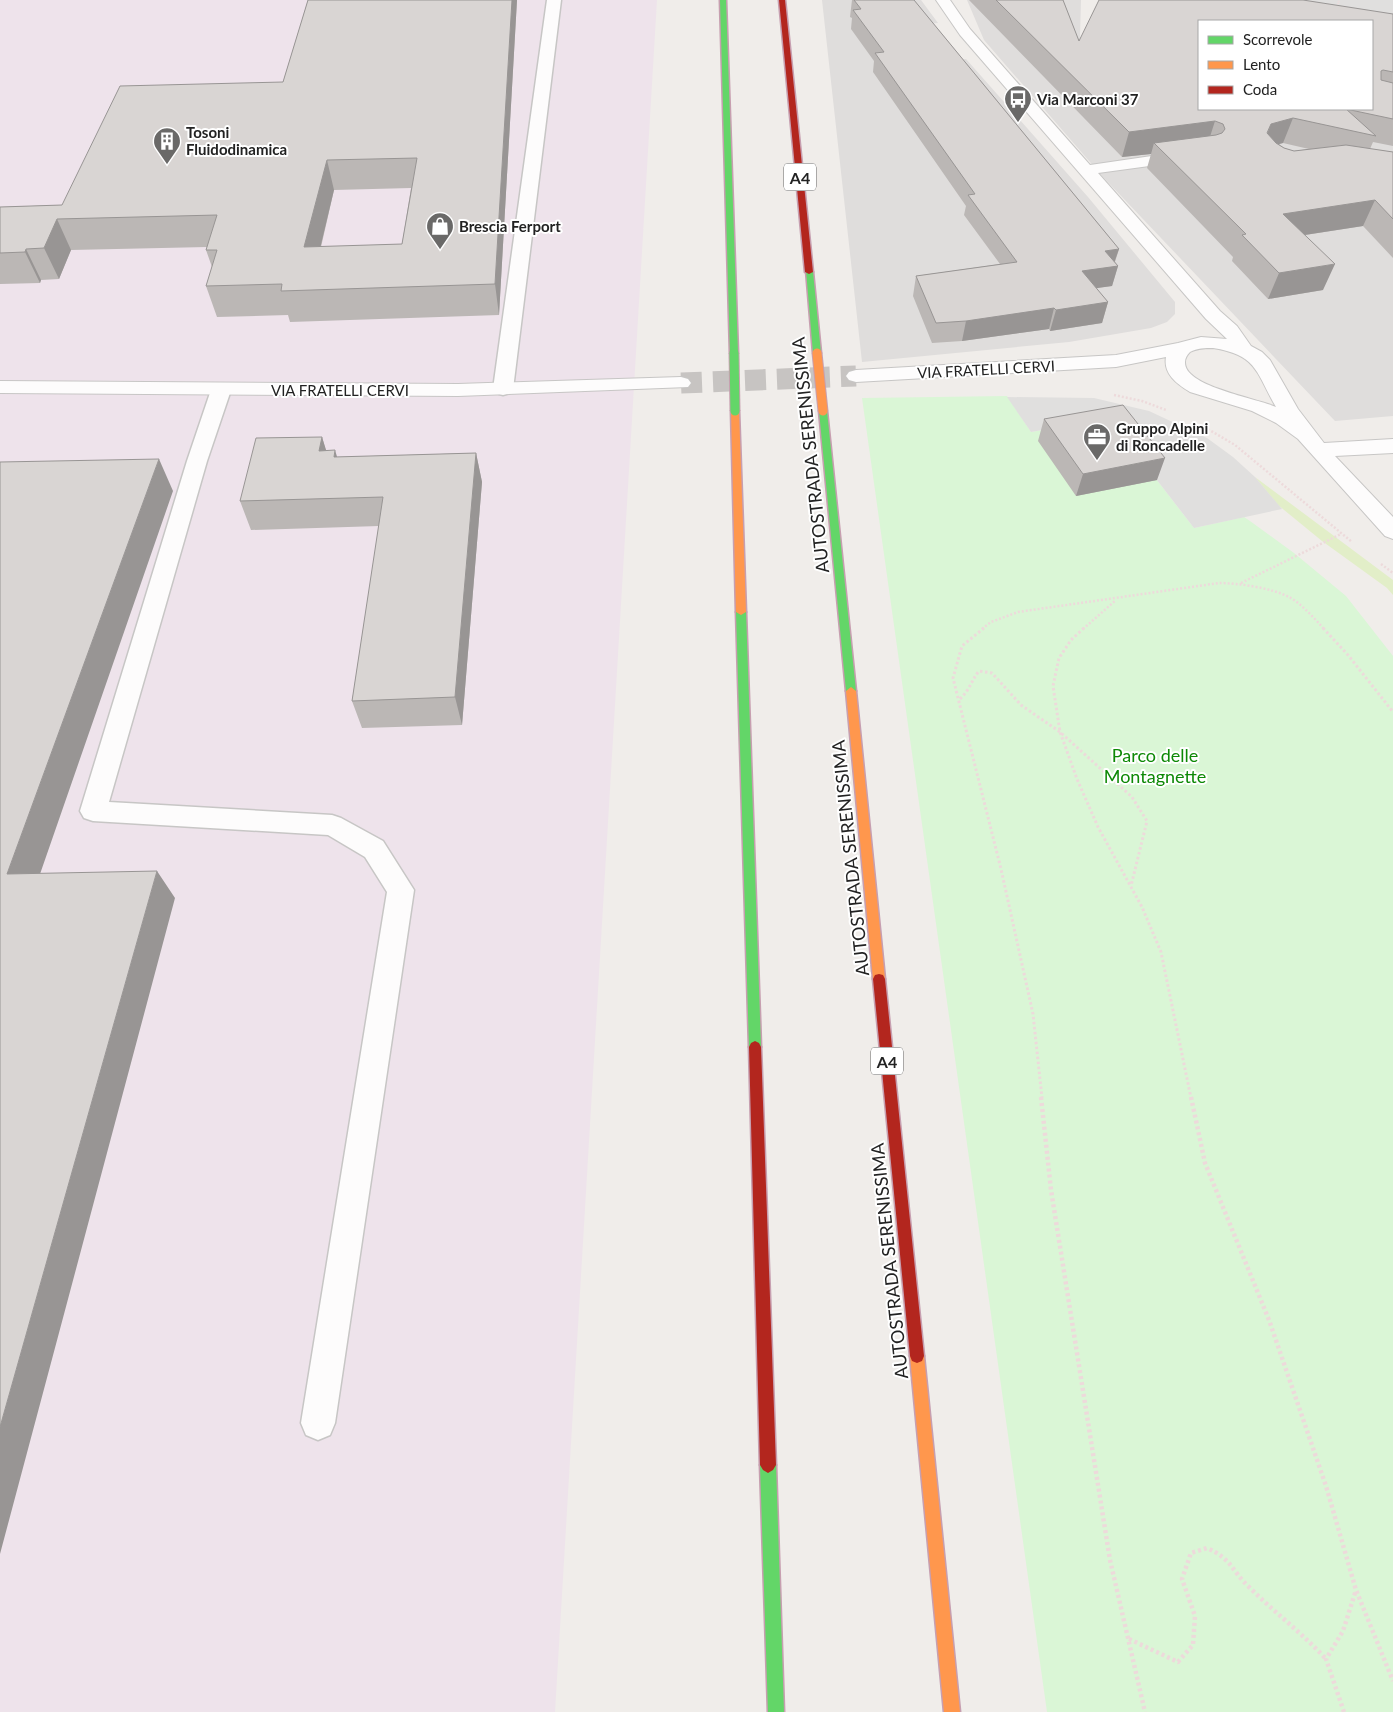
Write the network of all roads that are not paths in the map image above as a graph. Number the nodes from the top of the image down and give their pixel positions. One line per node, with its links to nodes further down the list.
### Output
1 (554, 0): 16 (lane)
2 (723, 0): 24 (highway, bridge)
3 (782, 0): 25 (highway, AUTOSTRADA SERENISSIMA / A4, bridge)
4 (943, 0): 6 (street)
5 (1198, 154): 6 (street)
6 (1087, 170): 7 (street)
7 (1213, 315): 8 (street); 9 (street)
8 (1193, 345): 9 (street, VIA FRATELLI CERVI); 10 (street, VIA FRATELLI CERVI); 13 (street)
9 (1243, 349): 11 (street)
10 (1116, 361): 12 (street, VIA FRATELLI CERVI); 13 (street, VIA FRATELLI CERVI)
11 (1268, 374): 18 (street); 19 (street)
12 (856, 376)
13 (1186, 382): 18 (street, VIA FRATELLI CERVI)
14 (681, 383): 16 (street, VIA FRATELLI CERVI)
15 (0, 387): 17 (street, VIA FRATELLI CERVI)
16 (503, 389): 17 (street, VIA FRATELLI CERVI)
17 (221, 390): 23 (lane)
18 (1224, 396): 19 (street, VIA FRATELLI CERVI)
19 (1305, 434): 21 (street)
20 (1393, 446): 21 (street)
21 (1320, 450): 22 (street)
22 (1393, 531)
23 (318, 1423)
24 (776, 1712)
25 (952, 1712)

